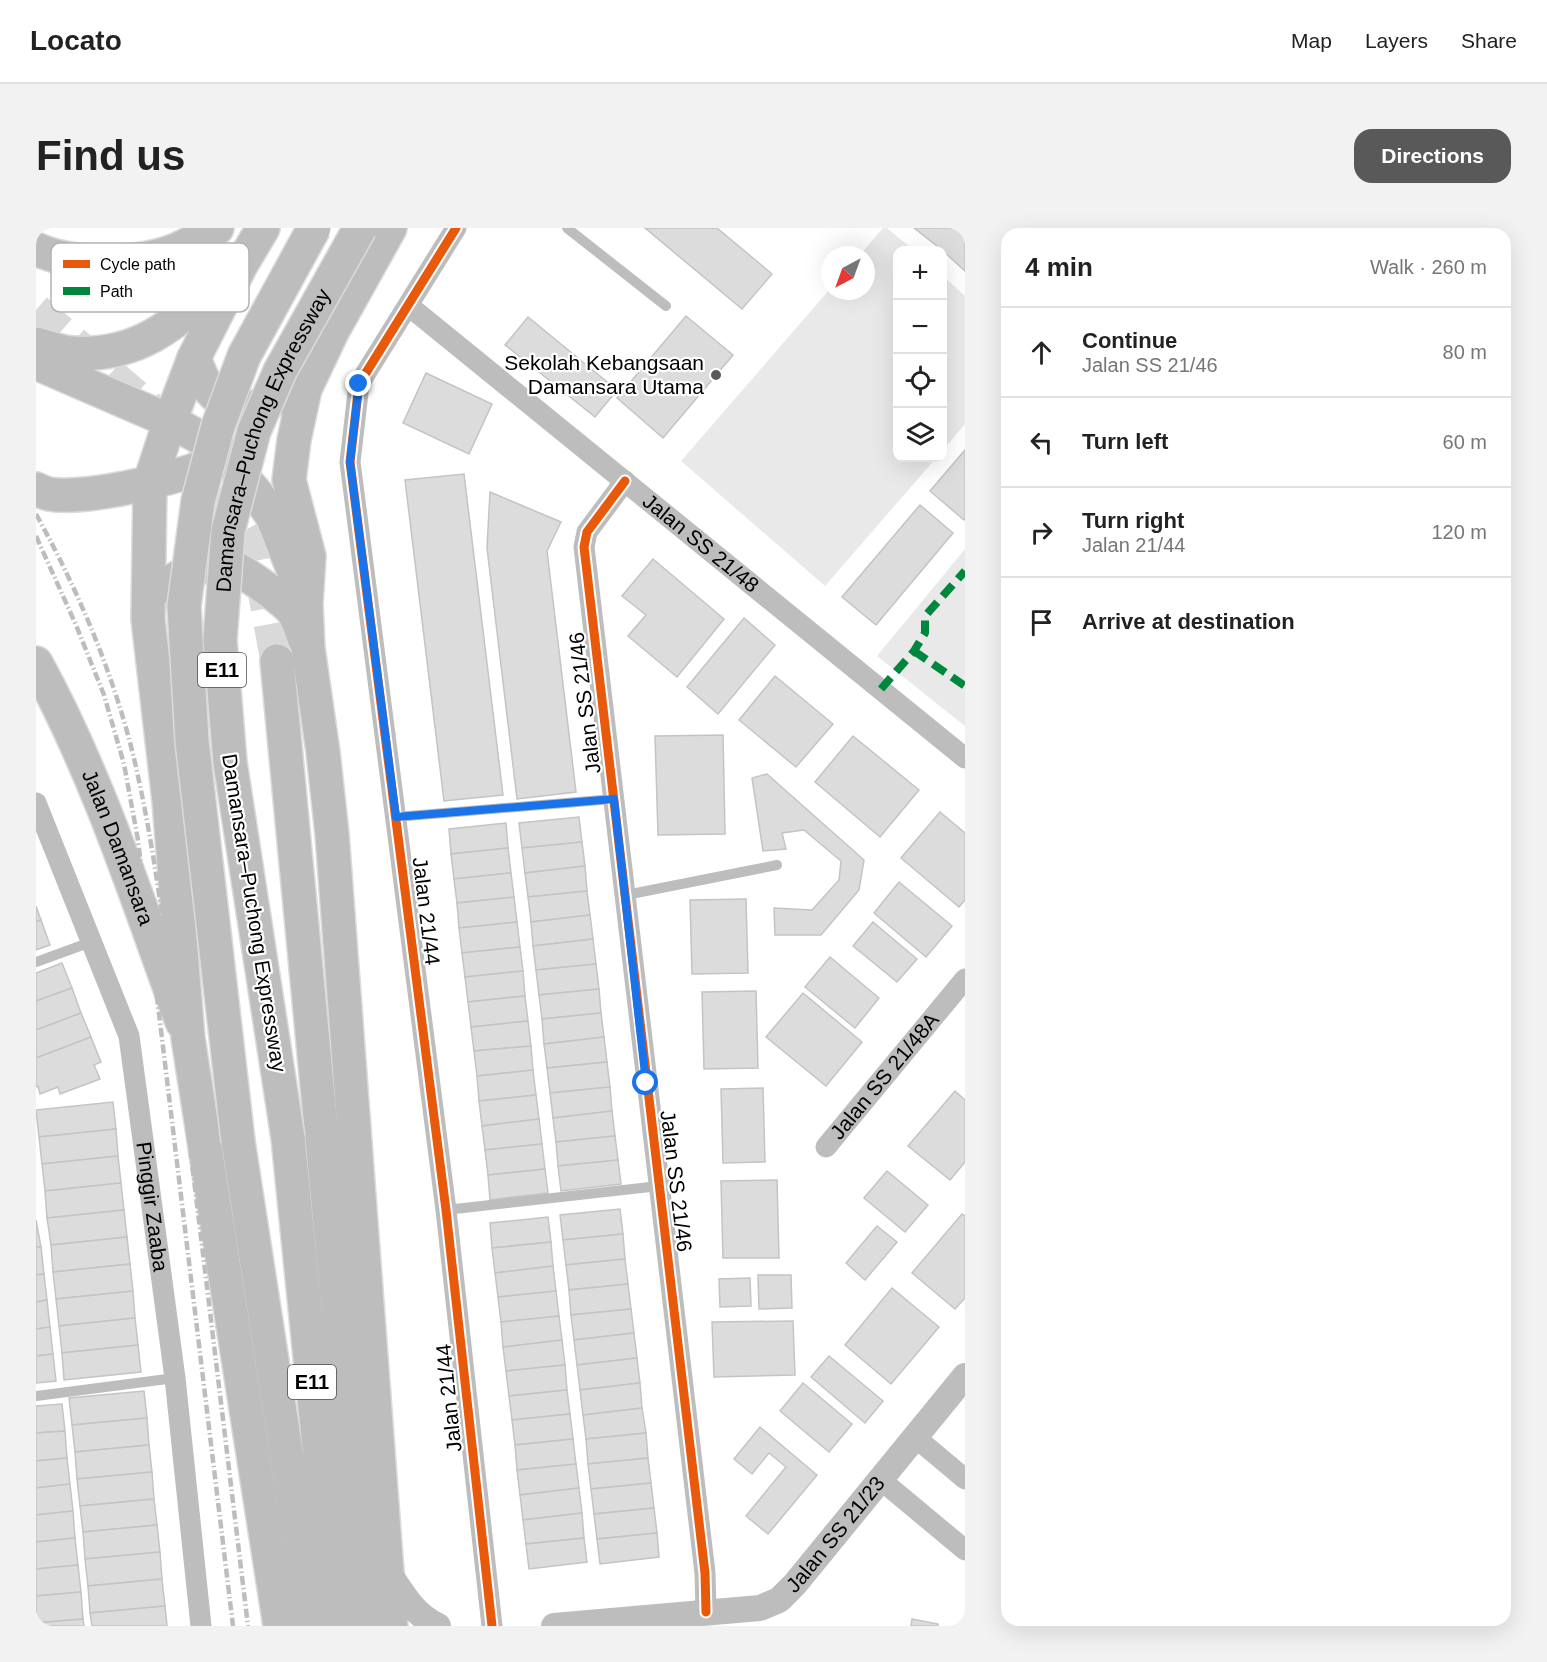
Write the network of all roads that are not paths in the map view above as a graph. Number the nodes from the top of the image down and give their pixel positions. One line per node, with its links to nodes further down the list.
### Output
1 (217, 228): 8 (main road)
2 (263, 228): 10 (main road)
3 (314, 228): 55 (main road, Damansara–Puchong Expressway / E11, bridge)
4 (360, 228): 56 (main road, Damansara–Puchong Expressway / E11, bridge)
5 (390, 228): 16 (main road)
6 (456, 228): 12 (street, Jalan 21/44)
7 (567, 228): 13 (lane)
8 (189, 243)
9 (36, 249): 11 (main road)
10 (249, 252)
11 (51, 255)
12 (410, 306): 23 (street, Jalan SS 21/48); 34 (street, Jalan 21/44)
13 (666, 306)
14 (188, 312): 17 (main road)
15 (217, 312): 18 (main road)
16 (332, 332): 18 (main road); 20 (main road)
17 (36, 344)
18 (194, 358): 21 (main road)
19 (36, 363): 21 (main road)
20 (305, 389): 22 (main road); 26 (main road)
21 (170, 421): 22 (main road); 24 (main road)
22 (226, 458): 24 (main road); 26 (main road)
23 (624, 481): 31 (street, Jalan SS 21/48); 32 (street, Jalan SS 21/46)
24 (150, 482): 25 (main road); 27 (main road)
25 (36, 489)
26 (306, 604): 28 (main road)
27 (148, 620): 28 (main road); 40 (main road)
28 (308, 648): 51 (main road)
29 (277, 661): 57 (main road)
30 (36, 663): 40 (main road, Jalan Damansara)
31 (965, 758)
32 (614, 799): 34 (lane); 36 (street, Jalan SS 21/46)
33 (36, 803): 37 (street, Pinggir Zaaba)
34 (396, 817): 43 (street, Jalan 21/44)
35 (777, 865): 36 (lane)
36 (626, 895): 42 (street, Jalan SS 21/46)
37 (91, 942): 38 (lane); 45 (street, Pinggir Zaaba)
38 (36, 962)
39 (965, 979): 41 (street, Jalan SS 21/48A)
40 (188, 1038): 54 (main road)
41 (826, 1147)
42 (659, 1186): 43 (lane); 52 (street, Jalan SS 21/46)
43 (446, 1210): 60 (street, Jalan 21/44)
44 (965, 1376): 47 (street, Jalan SS 21/23)
45 (175, 1378): 46 (lane); 53 (street, Pinggir Zaaba)
46 (36, 1396)
47 (915, 1437): 48 (street); 49 (street, Jalan SS 21/23)
48 (965, 1479)
49 (880, 1480): 50 (street); 52 (street, Jalan SS 21/23)
50 (965, 1550)
51 (388, 1572): 58 (main road); 59 (street)
52 (706, 1612): 61 (street, Jalan SS 21/23)
53 (201, 1626)
54 (280, 1626)
55 (313, 1626)
56 (337, 1626)
57 (368, 1626)
58 (391, 1626)
59 (438, 1626)
60 (492, 1626)
61 (554, 1626)

